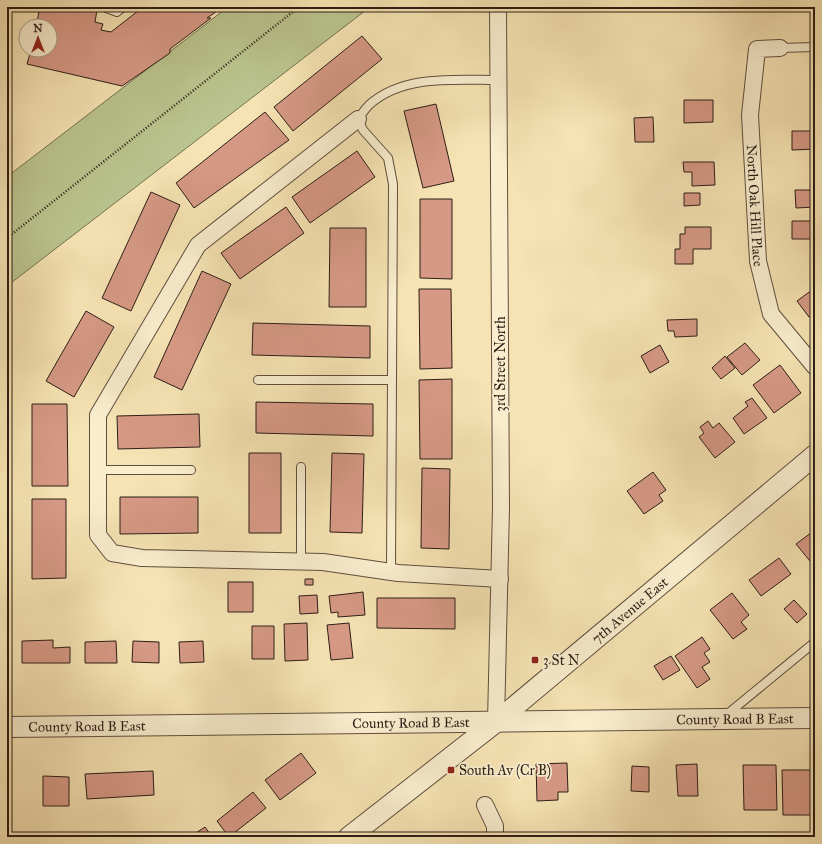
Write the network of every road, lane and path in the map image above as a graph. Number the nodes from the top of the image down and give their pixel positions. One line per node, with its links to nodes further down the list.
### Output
1 (104, 7): 2 (lane)
2 (123, 7)
3 (299, 7): 9 (path)
4 (498, 7): 7 (street, 3rd Street North)
5 (780, 48): 6 (lane); 10 (street, North Oak Hill Place)
6 (815, 48)
7 (498, 80): 8 (lane); 19 (street, 3rd Street North)
8 (358, 119): 12 (lane); 15 (street)
9 (7, 238)
10 (815, 367)
11 (258, 380): 12 (lane)
12 (392, 380): 18 (lane)
13 (815, 456): 23 (street, 7th Avenue East)
14 (300, 467): 17 (lane)
15 (98, 470): 16 (lane); 17 (street)
16 (191, 470)
17 (301, 562): 18 (street)
18 (391, 572): 19 (street)
19 (500, 579): 23 (street, 3rd Street North)
20 (815, 642): 22 (lane)
21 (815, 718): 22 (street, County Road B East)
22 (721, 719): 23 (street, County Road B East)
23 (496, 722): 24 (street, County Road B East); 26 (street, 7th Avenue East)
24 (7, 727)
25 (485, 805): 27 (street)
26 (349, 837)
27 (495, 837)

